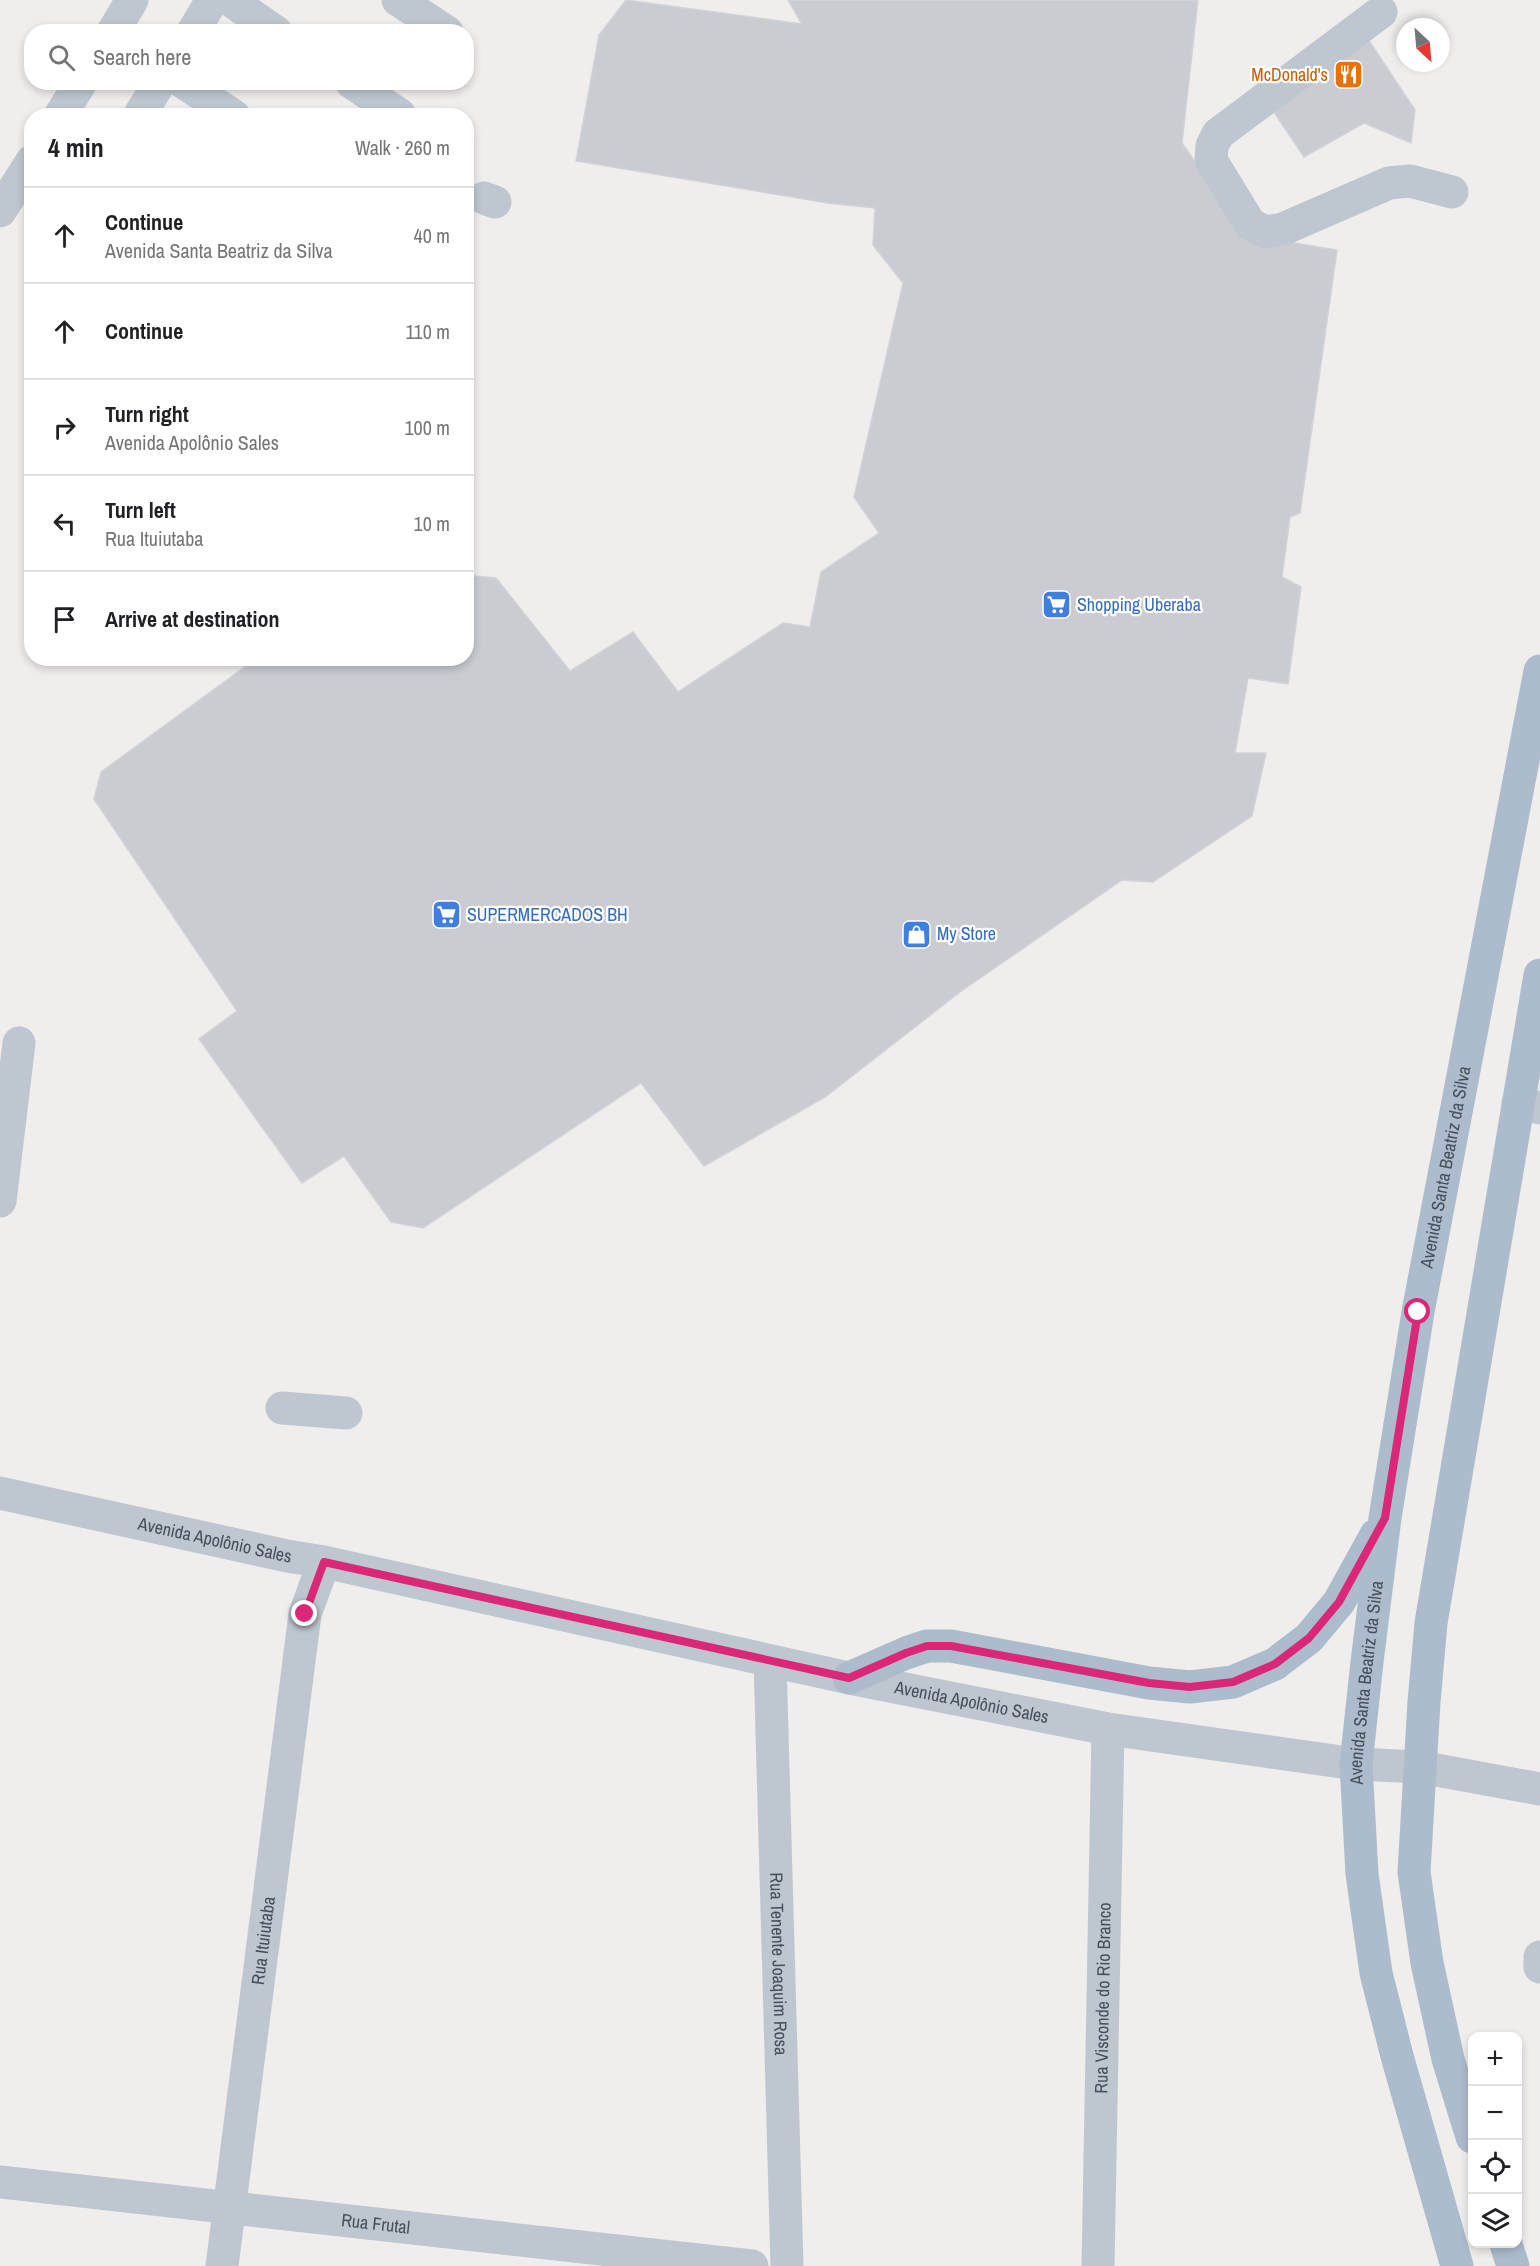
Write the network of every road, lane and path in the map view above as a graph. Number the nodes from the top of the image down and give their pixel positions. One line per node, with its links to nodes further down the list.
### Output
1 (132, 0): 6 (street)
2 (212, 0): 7 (street)
3 (230, 0): 8 (street)
4 (398, 0): 9 (street)
5 (1381, 12): 19 (street)
6 (117, 24)
7 (198, 24)
8 (264, 24)
9 (435, 24)
10 (76, 90): 14 (street)
11 (155, 90): 15 (street)
12 (195, 90): 16 (street)
13 (363, 90): 17 (street)
14 (65, 108)
15 (144, 108)
16 (222, 108)
17 (390, 108)
18 (24, 174): 20 (street)
19 (1452, 192)
20 (0, 211)
21 (1540, 671): 29 (main road, Avenida Santa Beatriz da Silva)
22 (1540, 975): 24 (main road)
23 (19, 1042): 25 (street)
24 (1529, 1106): 37 (main road)
25 (0, 1201)
26 (282, 1408): 27 (street)
27 (346, 1413)
28 (0, 1493): 30 (street, Avenida Apolônio Sales)
29 (1385, 1518): 34 (main road); 36 (main road, Avenida Santa Beatriz da Silva)
30 (287, 1556): 31 (street, Avenida Apolônio Sales); 32 (street, Rua Ituiutaba)
31 (324, 1562): 32 (street, Rua Ituiutaba); 33 (street, Avenida Apolônio Sales)
32 (305, 1614): 43 (street, Rua Ituiutaba)
33 (770, 1661): 34 (street, Avenida Apolônio Sales); 47 (street, Rua Tenente Joaquim Rosa)
34 (849, 1678): 35 (street, Avenida Apolônio Sales)
35 (1108, 1729): 36 (street, Avenida Apolônio Sales); 48 (street, Rua Visconde do Rio Branco)
36 (1356, 1764): 37 (street, Avenida Apolônio Sales); 49 (main road, Avenida Santa Beatriz da Silva)
37 (1420, 1767): 38 (street, Avenida Apolônio Sales); 41 (main road)
38 (1540, 1789)
39 (1540, 1957): 40 (street)
40 (1540, 1967)
41 (1468, 2121)
42 (0, 2182): 43 (street, Rua Frutal)
43 (230, 2209): 45 (street, Rua Ituiutaba); 46 (street, Rua Frutal)
44 (1507, 2248): 50 (main road)
45 (222, 2266)
46 (752, 2266)
47 (787, 2266)
48 (1098, 2266)
49 (1457, 2266)
50 (1513, 2266)

